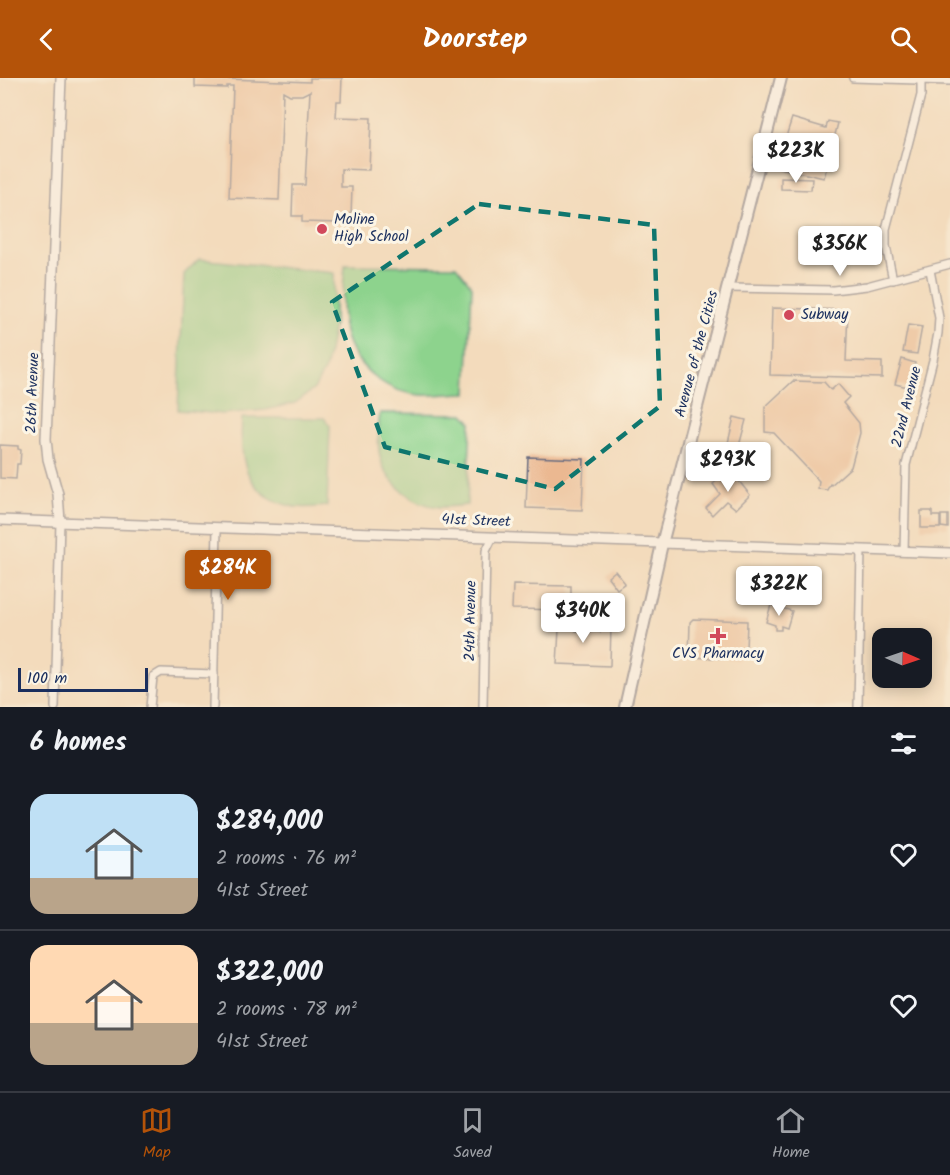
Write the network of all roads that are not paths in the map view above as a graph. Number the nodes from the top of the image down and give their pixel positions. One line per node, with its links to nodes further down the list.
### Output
1 (61, 78): 11 (street, 26th Avenue)
2 (781, 78): 9 (main road, Avenue of the Cities)
3 (852, 78): 4 (street)
4 (921, 80): 5 (street); 8 (street)
5 (950, 81)
6 (950, 264): 7 (street)
7 (930, 270): 8 (street); 16 (street, 22nd Avenue)
8 (893, 279): 9 (street)
9 (729, 288): 14 (main road, Avenue of the Cities)
10 (0, 520): 11 (street, 41st Street)
11 (60, 521): 12 (street, 41st Street); 19 (street, 26th Avenue)
12 (217, 528): 13 (street, 41st Street); 18 (street)
13 (493, 537): 14 (street, 41st Street); 22 (street, 24th Avenue)
14 (662, 544): 15 (street, 41st Street); 23 (main road, Avenue of the Cities)
15 (861, 550): 16 (street, 41st Street); 24 (street)
16 (904, 552): 17 (street, 41st Street)
17 (950, 553)
18 (214, 674): 20 (street); 21 (street)
19 (56, 707)
20 (150, 707)
21 (213, 707)
22 (483, 707)
23 (625, 707)
24 (858, 707)

